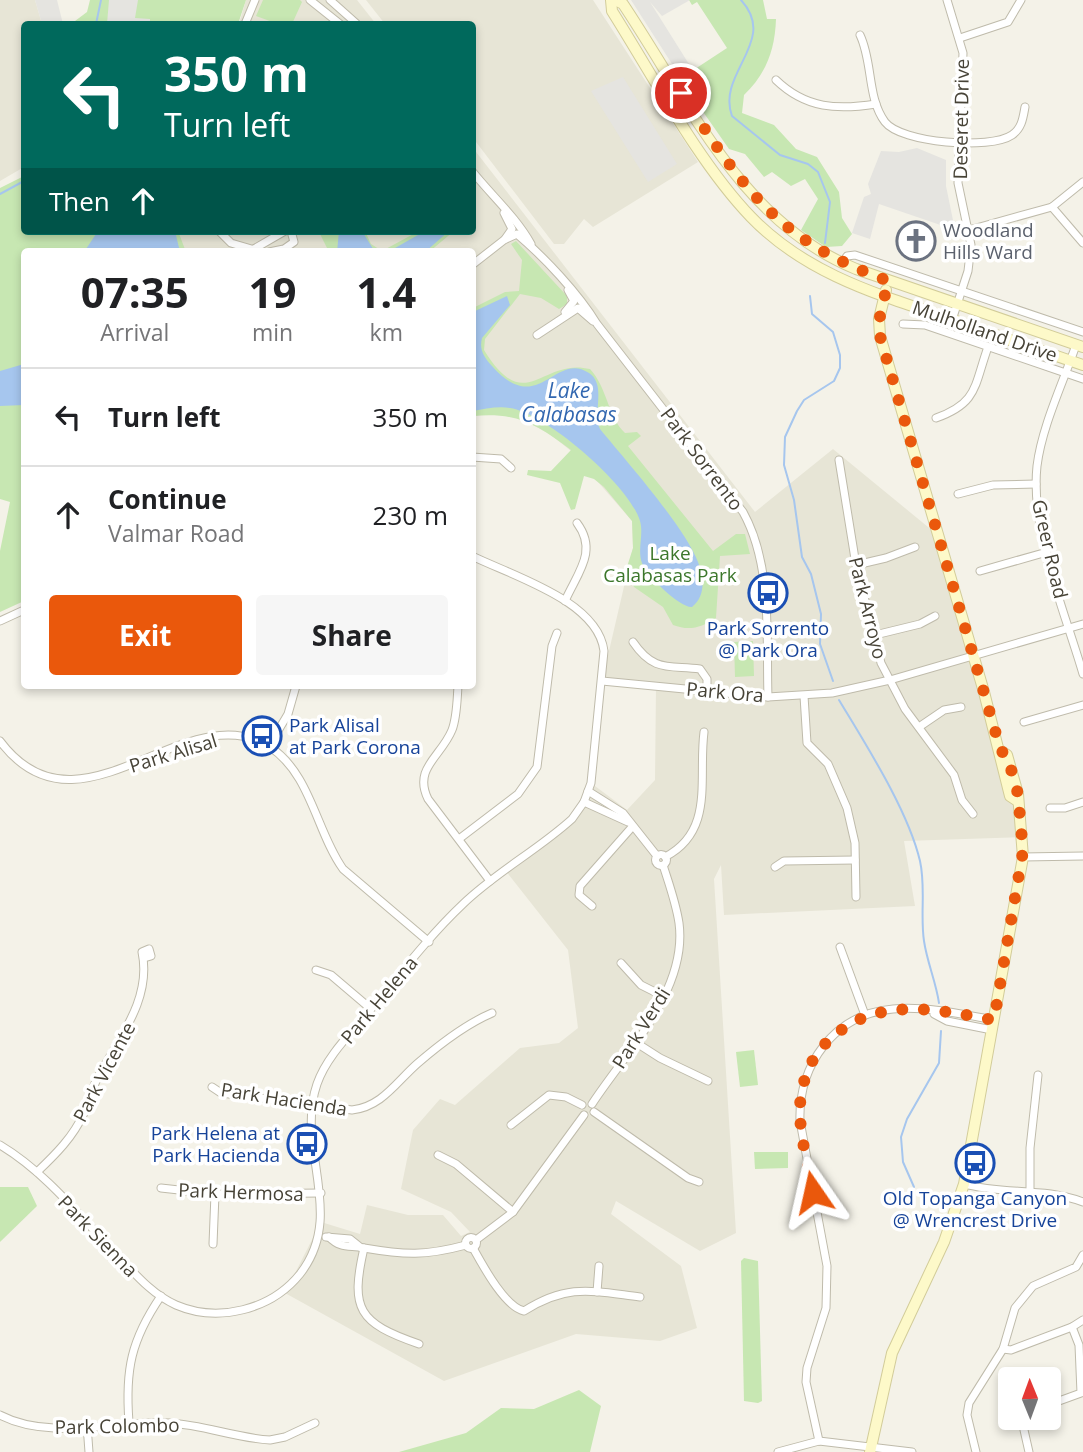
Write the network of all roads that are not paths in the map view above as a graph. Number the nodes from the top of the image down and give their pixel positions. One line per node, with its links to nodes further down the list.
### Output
1 (254, 0): 7 (street)
2 (310, 0): 8 (street)
3 (330, 0): 9 (street)
4 (613, 0): 12 (main road, Mulholland Drive); 14 (main road, Mulholland Drive)
5 (947, 0): 11 (street, Deseret Drive)
6 (1021, 0): 11 (street)
7 (246, 21)
8 (336, 21)
9 (354, 21)
10 (860, 35): 15 (street)
11 (960, 38): 17 (street, Deseret Drive)
12 (670, 76): 14 (main road); 29 (main road, Mulholland Drive)
13 (776, 80): 15 (street)
14 (658, 84): 32 (main road, Mulholland Drive)
15 (876, 104): 17 (street)
16 (1025, 107): 17 (street)
17 (960, 141): 22 (street, Deseret Drive)
18 (476, 176): 21 (street, Park Sorrento)
19 (1083, 182): 20 (street)
20 (1052, 207): 22 (street); 25 (street)
21 (517, 229): 28 (street); 33 (street, Park Sorrento)
22 (969, 230): 31 (street, Deseret Drive)
23 (223, 235): 26 (street)
24 (278, 235): 27 (street)
25 (1083, 243)
26 (246, 248)
27 (255, 248)
28 (476, 262)
29 (842, 263): 30 (main road, Mulholland Drive); 31 (street)
30 (889, 281): 32 (main road); 34 (main road, Mulholland Drive)
31 (962, 291): 34 (street, Deseret Drive); 37 (street)
32 (884, 296): 35 (main road, Mulholland Drive); 66 (main road)
33 (579, 303): 38 (street); 73 (street, Park Sorrento)
34 (957, 305): 35 (street, Deseret Drive); 39 (main road, Mulholland Drive)
35 (952, 320): 41 (main road, Mulholland Drive)
36 (903, 324): 40 (street)
37 (1083, 332)
38 (537, 335)
39 (1080, 346): 41 (street, Greer Road)
40 (988, 347): 43 (street); 45 (street)
41 (1071, 360): 42 (main road, Mulholland Drive); 43 (street, Greer Road)
42 (1083, 365)
43 (1066, 373): 44 (street); 49 (street, Greer Road)
44 (1083, 379)
45 (936, 418)
46 (476, 457): 48 (street)
47 (839, 460): 55 (street, Park Arroyo)
48 (511, 468)
49 (1036, 484): 50 (street); 53 (street, Greer Road)
50 (958, 495)
51 (577, 523): 57 (street)
52 (915, 547): 55 (street)
53 (1047, 552): 56 (street); 62 (street, Greer Road)
54 (476, 558): 57 (street)
55 (856, 565): 64 (street, Park Arroyo)
56 (980, 571)
57 (565, 601): 69 (street)
58 (21, 611): 60 (street)
59 (935, 616): 64 (street)
60 (0, 621)
61 (1083, 624): 62 (street, Park Ora)
62 (1070, 628): 66 (street, Park Ora); 67 (street, Greer Road)
63 (557, 633): 88 (street)
64 (875, 635): 68 (street, Park Arroyo)
65 (633, 642): 72 (street)
66 (974, 656): 68 (street, Park Ora); 90 (main road)
67 (1083, 674)
68 (890, 680): 74 (street, Park Ora); 78 (street, Park Arroyo)
69 (602, 681): 72 (street, Park Ora); 82 (street, Park Helena)
70 (295, 689): 81 (street)
71 (458, 689): 88 (street)
72 (706, 691): 73 (street, Park Ora)
73 (768, 696): 74 (street, Park Ora)
74 (804, 696): 92 (street)
75 (1083, 705): 77 (street)
76 (961, 707): 78 (street)
77 (1024, 722)
78 (919, 727): 86 (street, Park Arroyo)
79 (704, 732): 91 (street)
80 (0, 741): 81 (street, Park Alisal)
81 (269, 746): 97 (street)
82 (588, 792): 83 (street, Park Helena); 87 (street, Park Verdi)
83 (584, 802): 87 (street, Park Verdi); 94 (street, Park Helena)
84 (1083, 802): 85 (street)
85 (1050, 808)
86 (973, 814)
87 (630, 824): 91 (street, Park Verdi); 96 (street)
88 (459, 839): 94 (street)
89 (1083, 856): 90 (street)
90 (1023, 857): 106 (main road)
91 (662, 860): 102 (street, Park Verdi)
92 (855, 860): 93 (street); 95 (street)
93 (775, 867)
94 (490, 881): 97 (street, Park Helena)
95 (856, 897)
96 (592, 906)
97 (429, 942): 103 (street, Park Helena)
98 (840, 947): 105 (street)
99 (144, 958): 118 (street, Park Vicente)
100 (621, 963): 102 (street)
101 (316, 970): 103 (street)
102 (663, 996): 107 (street, Park Verdi)
103 (371, 1009): 111 (street, Park Helena)
104 (492, 1013): 111 (street, Park Hacienda)
105 (865, 1015): 106 (street); 147 (street)
106 (993, 1025): 120 (main road)
107 (635, 1042): 109 (street); 113 (street, Park Verdi)
108 (1038, 1076): 122 (street)
109 (708, 1081)
110 (212, 1087): 111 (street, Park Hacienda)
111 (311, 1105): 123 (street, Park Helena)
112 (582, 1105): 113 (street); 114 (street); 115 (street)
113 (593, 1108): 114 (street); 119 (street)
114 (584, 1115): 126 (street)
115 (511, 1125)
116 (0, 1145): 118 (street, Park Sienna)
117 (438, 1155): 126 (street)
118 (37, 1172): 134 (street, Park Sienna)
119 (699, 1182)
120 (964, 1184): 122 (street); 148 (main road)
121 (161, 1188): 124 (street, Park Hermosa)
122 (1030, 1192): 125 (street)
123 (321, 1193): 124 (street, Park Hermosa); 127 (street, Park Helena)
124 (215, 1194): 128 (street)
125 (1083, 1202)
126 (513, 1212): 129 (street)
127 (319, 1235): 130 (street); 136 (street, Park Helena)
128 (213, 1244)
129 (471, 1244): 130 (street); 133 (street)
130 (362, 1247): 139 (street)
131 (1083, 1255): 140 (street)
132 (599, 1266): 133 (street)
133 (597, 1292): 135 (street)
134 (161, 1296): 136 (street, Park Sienna); 143 (street)
135 (640, 1297)
136 (204, 1313)
137 (1083, 1320): 138 (street)
138 (1072, 1327): 140 (street); 141 (street)
139 (419, 1344)
140 (1003, 1349): 152 (street)
141 (1061, 1400)
142 (0, 1415): 145 (street, Park Colombo)
143 (129, 1422): 144 (street, Park Colombo); 145 (street, Park Colombo)
144 (315, 1423)
145 (87, 1425): 149 (street)
146 (1024, 1430): 153 (street)
147 (819, 1441): 148 (street); 150 (street)
148 (870, 1450): 151 (street)
149 (89, 1452)
150 (778, 1452)
151 (912, 1452)
152 (975, 1452)
153 (1029, 1452)

